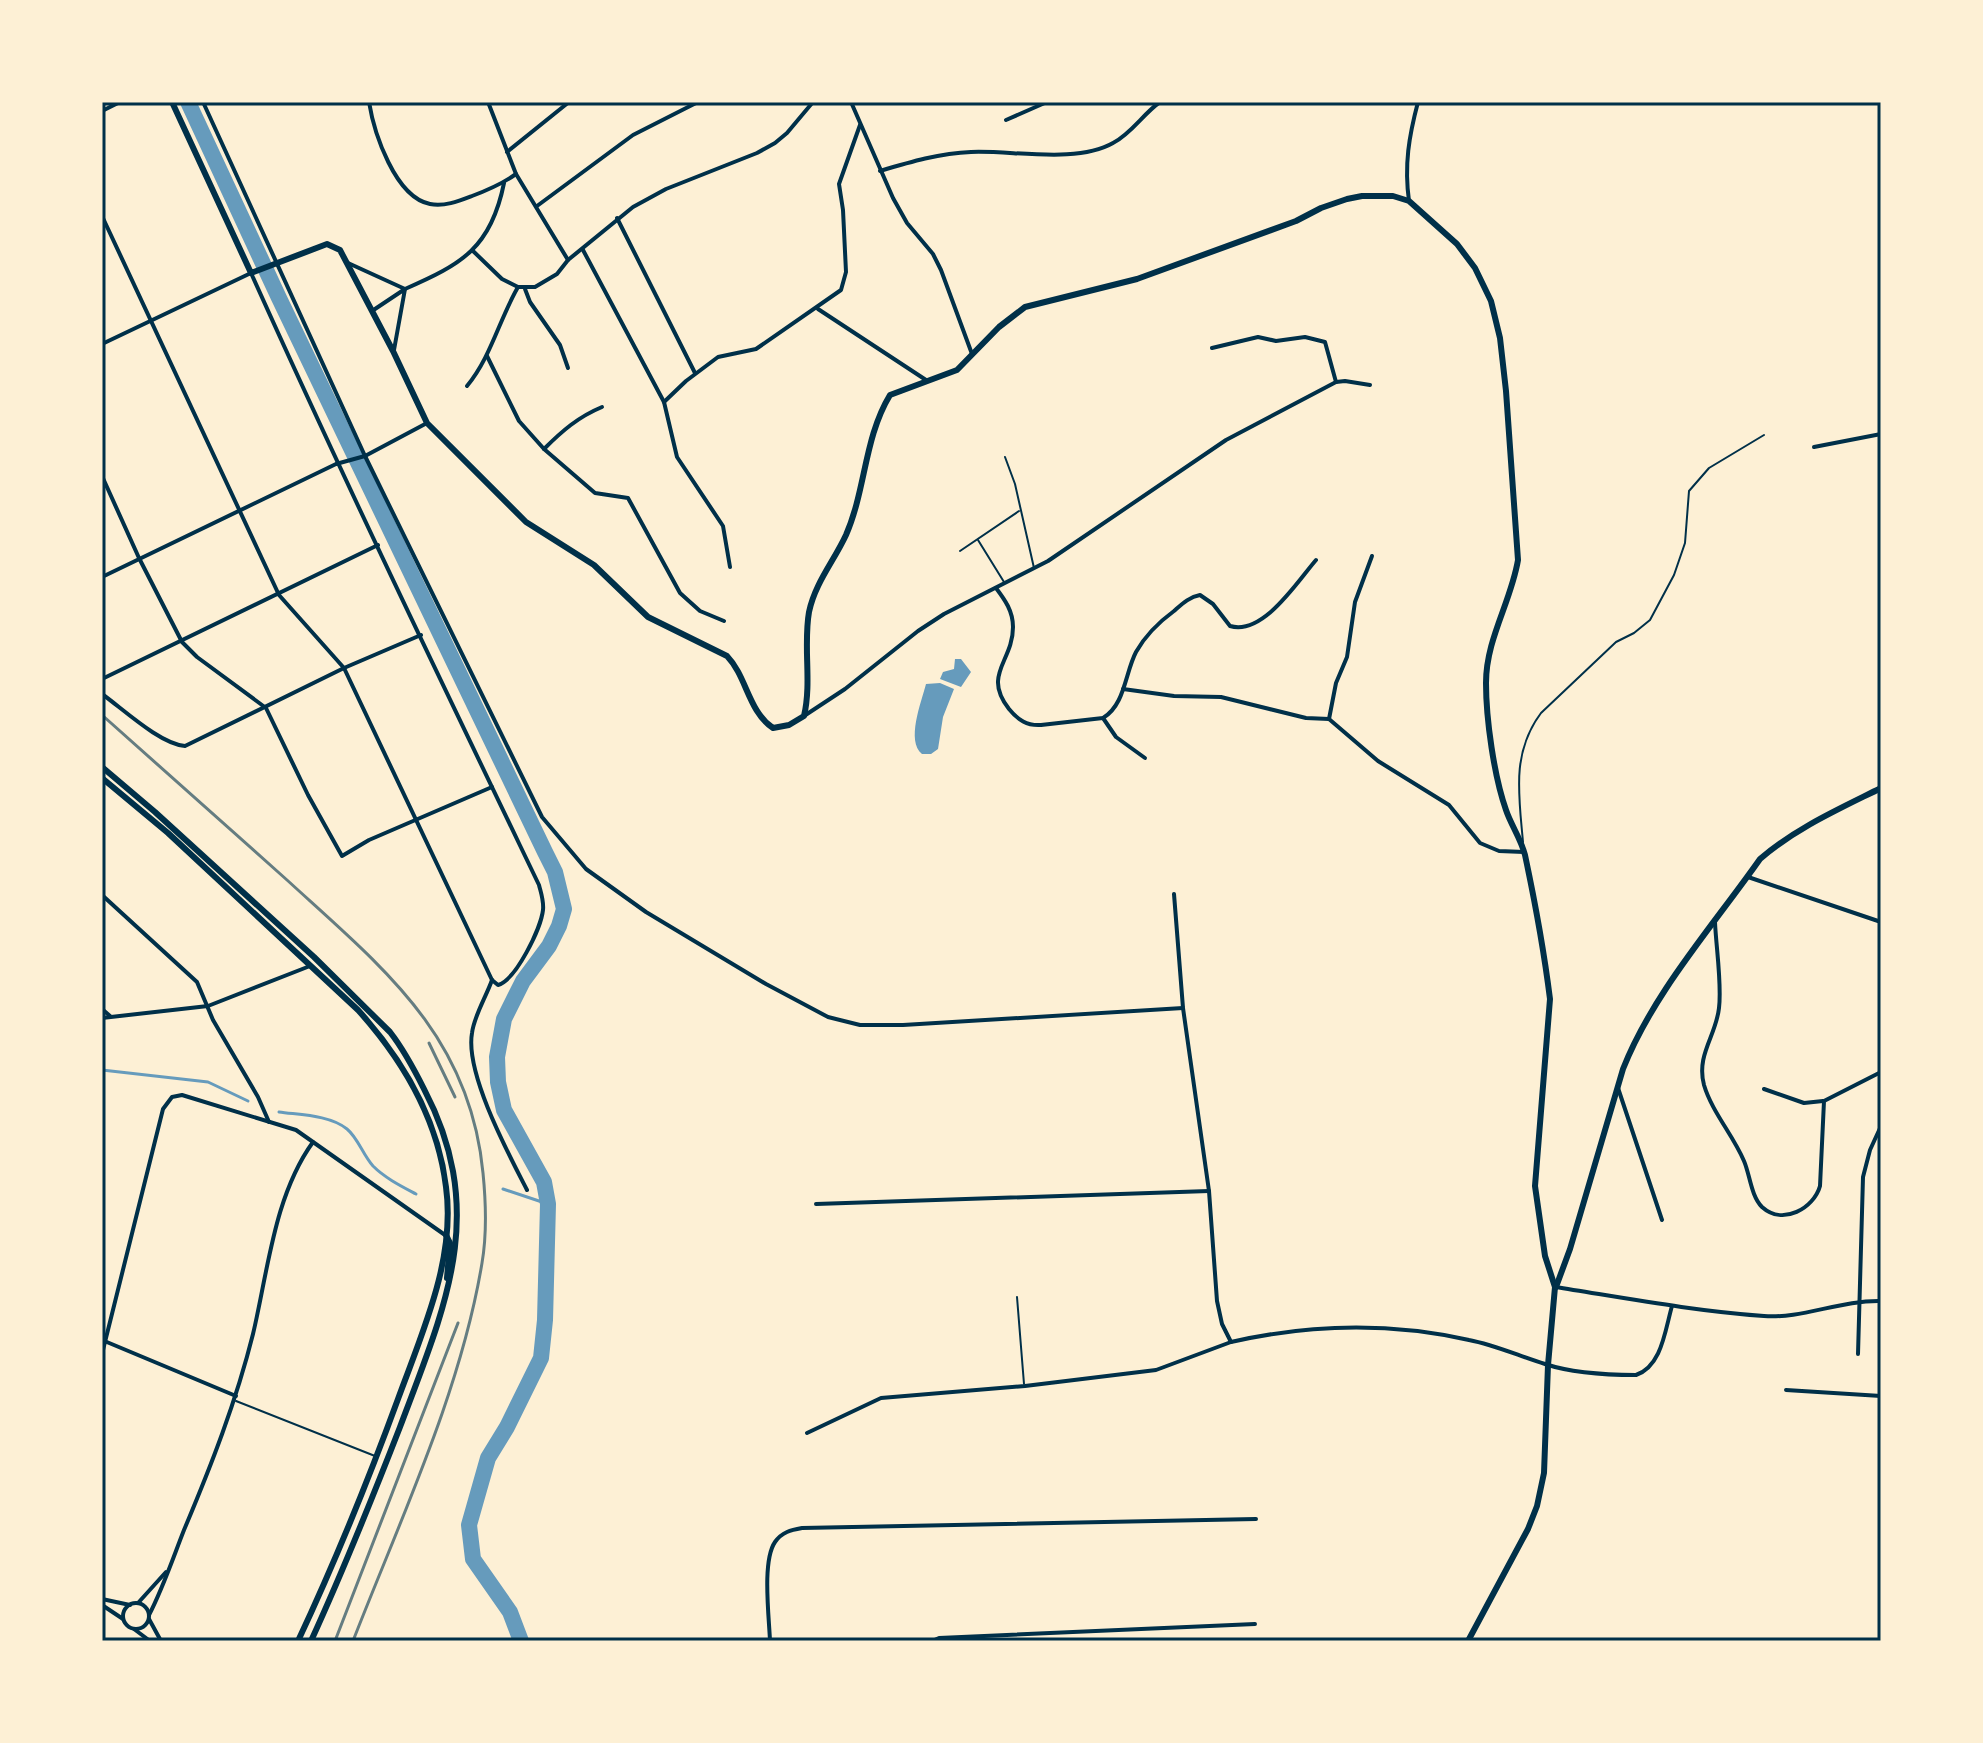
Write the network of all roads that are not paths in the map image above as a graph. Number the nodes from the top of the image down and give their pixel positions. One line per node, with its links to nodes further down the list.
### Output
1 (120, 102): 13 (street)
2 (172, 102): 29 (main road)
3 (203, 102): 27 (street)
4 (369, 102): 19 (street)
5 (488, 102): 16 (street)
6 (569, 102): 16 (street)
7 (698, 102): 21 (street)
8 (813, 102): 23 (street)
9 (851, 102): 15 (street)
10 (1047, 102): 14 (street)
11 (1160, 102): 17 (street)
12 (1418, 102): 20 (street)
13 (102, 111)
14 (1006, 120)
15 (860, 125): 17 (street); 33 (street)
16 (507, 152): 18 (street)
17 (880, 171): 40 (street)
18 (516, 174): 19 (street); 21 (street)
19 (504, 183): 25 (street)
20 (1409, 201): 40 (main road); 89 (main road)
21 (537, 206): 26 (street)
22 (102, 216): 35 (street)
23 (617, 218): 24 (street); 42 (street)
24 (583, 249): 26 (street); 47 (street)
25 (473, 251): 30 (street); 31 (street)
26 (568, 260): 32 (street)
27 (274, 262): 28 (main road); 29 (main road); 54 (street)
28 (346, 262): 31 (street); 34 (main road)
29 (253, 272): 35 (street); 56 (street)
30 (518, 287): 32 (street); 39 (street)
31 (405, 289): 34 (street); 38 (street)
32 (525, 289): 41 (street)
33 (817, 308): 42 (street); 43 (street)
34 (372, 311): 38 (main road)
35 (152, 322): 36 (street); 58 (street)
36 (102, 344)
37 (1212, 348): 44 (street)
38 (393, 351): 49 (main road)
39 (487, 356): 46 (street); 53 (street)
40 (972, 356): 43 (main road)
41 (568, 368)
42 (695, 373): 47 (street)
43 (926, 380): 80 (main road)
44 (1336, 382): 45 (street); 67 (street)
45 (1370, 385)
46 (467, 386)
47 (664, 402): 66 (street)
48 (602, 407): 53 (street)
49 (427, 423): 54 (street); 80 (main road)
50 (1881, 434): 52 (street)
51 (1764, 435): 89 (lane)
52 (1814, 447)
53 (544, 449): 72 (street)
54 (362, 456): 56 (street); 98 (street)
55 (1005, 457): 59 (lane)
56 (336, 464): 58 (street); 61 (street)
57 (102, 476): 64 (street)
58 (239, 509): 64 (street); 71 (street)
59 (1020, 510): 60 (lane); 67 (lane)
60 (978, 539): 62 (lane); 69 (lane)
61 (378, 545): 71 (street); 73 (street)
62 (960, 551)
63 (1372, 556): 82 (street)
64 (139, 558): 68 (street); 74 (street)
65 (1316, 560): 77 (street)
66 (730, 567)
67 (1034, 569): 69 (street)
68 (102, 577)
69 (1005, 583): 70 (street)
70 (995, 588): 80 (street); 81 (street)
71 (279, 595): 74 (street); 75 (street)
72 (724, 621)
73 (421, 635): 75 (street); 86 (street)
74 (182, 642): 76 (street); 79 (street)
75 (344, 668): 79 (street); 88 (street)
76 (102, 679)
77 (1123, 689): 81 (street); 82 (street)
78 (102, 694): 79 (street)
79 (266, 708): 88 (street)
80 (804, 716)
81 (1103, 718): 83 (street)
82 (1329, 719): 89 (street)
83 (1145, 758)
84 (102, 767): 118 (main road)
85 (102, 778): 95 (main road)
86 (492, 787): 88 (street); 96 (street)
87 (1881, 788): 90 (main road)
88 (416, 820): 96 (street)
89 (1524, 852): 114 (main road)
90 (1748, 877): 93 (main road); 94 (street)
91 (1174, 894): 98 (street)
92 (102, 895): 97 (street)
93 (1715, 922): 103 (main road); 105 (street)
94 (1881, 922)
95 (310, 966): 97 (street); 113 (main road)
96 (492, 980): 109 (street)
97 (208, 1006): 100 (street); 106 (street)
98 (1183, 1008): 110 (street)
99 (102, 1009): 100 (street)
100 (110, 1016): 101 (street)
101 (102, 1018)
102 (1881, 1072): 105 (street)
103 (1617, 1086): 112 (street); 114 (main road)
104 (1764, 1089): 105 (street)
105 (1824, 1101)
106 (269, 1122): 108 (street); 120 (street)
107 (1881, 1126): 116 (street)
108 (313, 1142): 113 (street); 128 (street)
109 (527, 1190)
110 (1209, 1191): 111 (street); 121 (street)
111 (816, 1204)
112 (1662, 1220)
113 (445, 1235): 118 (main road); 130 (main road)
114 (1555, 1287): 119 (street); 124 (main road)
115 (1017, 1297): 125 (lane)
116 (1858, 1301): 117 (street); 119 (street); 123 (street)
117 (1881, 1301)
118 (445, 1305): 143 (main road)
119 (1672, 1306): 124 (street)
120 (104, 1340): 122 (street); 128 (street)
121 (1231, 1342): 124 (street); 125 (street)
122 (102, 1354)
123 (1858, 1354)
124 (1548, 1365): 146 (main road)
125 (1025, 1386): 129 (street)
126 (1786, 1390): 127 (street)
127 (1881, 1396)
128 (235, 1398): 130 (lane); 132 (street)
129 (807, 1433)
130 (377, 1457): 142 (main road)
131 (1256, 1519): 144 (street)
132 (169, 1567): 134 (street); 136 (street)
133 (102, 1602): 135 (street); 137 (street)
134 (138, 1603): 135 (street); 136 (street)
135 (130, 1605): 137 (street)
136 (149, 1617): 139 (street); 141 (street)
137 (124, 1619): 139 (street)
138 (1255, 1624): 145 (street)
139 (132, 1628): 140 (street)
140 (150, 1641)
141 (161, 1641)
142 (298, 1641)
143 (311, 1641)
144 (770, 1641)
145 (932, 1641)
146 (1468, 1641)

